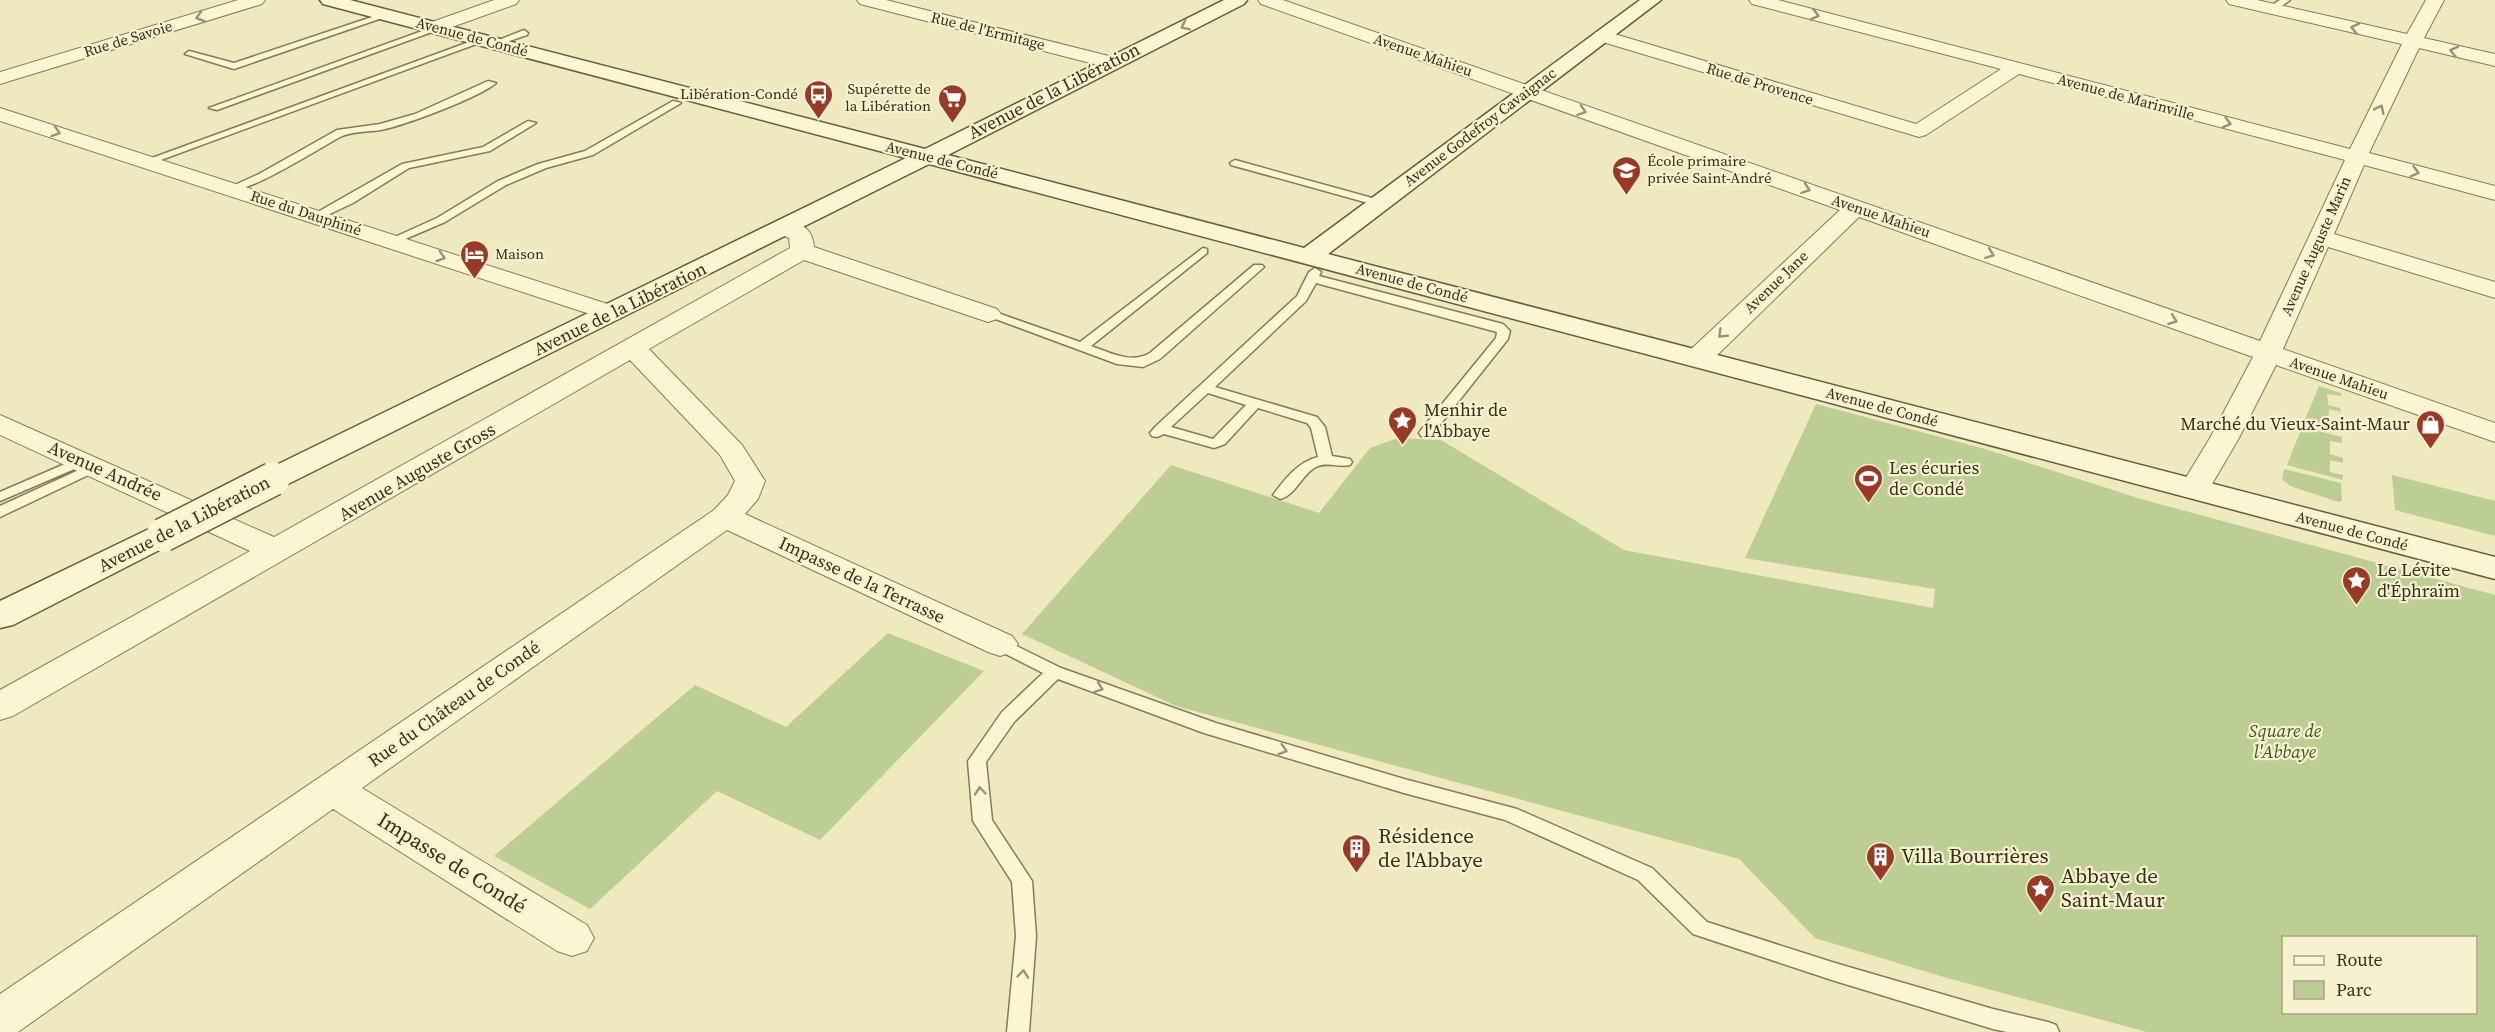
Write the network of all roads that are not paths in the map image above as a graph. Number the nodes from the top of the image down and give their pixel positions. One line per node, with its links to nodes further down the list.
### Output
1 (256, 0): 22 (street, Rue de Savoie, one-way to 22)
2 (329, 0): 12 (main road, Avenue de Condé)
3 (510, 0): 13 (street)
4 (866, 0): 20 (street, Rue de l'Ermitage)
5 (1238, 0): 20 (main road, Avenue de la Libération, one-way to 20)
6 (1267, 0): 24 (street, Avenue Mahieu)
7 (1652, 0): 15 (main road, Avenue Godefroy Cavaignac)
8 (1758, 0): 21 (street, Avenue de Marinville, one-way to 21)
9 (2235, 0): 11 (street)
10 (2435, 0): 17 (street, Avenue Auguste Marin)
11 (2279, 4): 17 (street, one-way to 11)
12 (387, 15): 13 (main road, Avenue de Condé); 18 (lane)
13 (437, 28): 16 (main road, Avenue de Condé); 26 (lane)
14 (524, 33): 16 (lane)
15 (1602, 36): 21 (street, Rue de Provence); 24 (main road, Avenue Godefroy Cavaignac)
16 (489, 41): 29 (main road, Avenue de Condé); 31 (lane)
17 (2412, 41): 19 (street, one-way to 17); 30 (street, Avenue Auguste Marin, one-way to 17)
18 (189, 54)
19 (2495, 60)
20 (1110, 62): 29 (main road, Avenue de la Libération)
21 (2016, 68): 30 (street, Avenue de Marinville, one-way to 30)
22 (0, 78)
23 (491, 83): 33 (lane)
24 (1527, 92): 35 (main road, Avenue Godefroy Cavaignac); 36 (street, Avenue Mahieu, one-way to 36)
25 (676, 103): 40 (lane)
26 (214, 108)
27 (0, 114): 31 (street, Rue du Dauphiné, one-way to 31)
28 (531, 123): 37 (lane)
29 (927, 156): 38 (main road, Avenue de la Libération); 43 (main road, Avenue de Condé)
30 (2356, 157): 34 (street, Avenue de Marinville, one-way to 34); 39 (street, Avenue Auguste Marin)
31 (146, 162): 33 (street, Rue du Dauphiné)
32 (1235, 163): 35 (lane)
33 (231, 189): 37 (street, Rue du Dauphiné)
34 (2495, 193)
35 (1379, 202): 43 (main road, Avenue Godefroy Cavaignac)
36 (1856, 207): 50 (street, Avenue Mahieu, one-way to 50); 51 (street, Avenue Jane, one-way to 51)
37 (315, 217): 40 (street, Rue du Dauphiné)
38 (786, 228): 42 (street); 46 (main road, Avenue de la Libération)
39 (2320, 237): 45 (street); 50 (street, Avenue Auguste Marin)
40 (392, 242): 46 (street, Rue du Dauphiné, one-way to 46)
41 (1203, 251): 48 (lane)
42 (802, 252): 47 (street); 49 (street, Avenue Auguste Gross)
43 (1315, 266): 51 (main road, Avenue de Condé); 52 (lane); 55 (lane)
44 (1258, 267): 48 (lane)
45 (2495, 290)
46 (611, 313): 67 (main road, Avenue de la Libération, bridge)
47 (988, 314): 48 (lane)
48 (1082, 347)
49 (633, 348): 64 (street, Rue du Château de Condé); 65 (street, Avenue Auguste Gross)
50 (2268, 353): 56 (street, Avenue Mahieu); 60 (street, Avenue Auguste Marin)
51 (1698, 358): 60 (main road, Avenue de Condé)
52 (1205, 388): 53 (lane); 53 (lane)
53 (1256, 402): 57 (lane)
54 (0, 424): 59 (street, Avenue Andrée)
55 (1426, 433)
56 (2495, 433)
57 (1326, 459): 58 (lane); 61 (lane)
58 (1345, 462)
59 (87, 464): 62 (lane); 63 (lane); 65 (street, Avenue Andrée)
60 (2194, 489): 66 (main road, Avenue de Condé)
61 (1280, 495)
62 (0, 497)
63 (0, 512)
64 (725, 516): 68 (street, Impasse de la Terrasse); 71 (street, Rue du Château de Condé)
65 (275, 550): 70 (street, Avenue Auguste Gross)
66 (2495, 568)
67 (0, 616)
68 (1000, 644): 69 (lane)
69 (1055, 672): 74 (lane, one-way to 74); 75 (lane, one-way to 69)
70 (0, 706)
71 (332, 789): 72 (street, Impasse de Condé); 73 (street, Rue du Château de Condé)
72 (572, 938)
73 (0, 1019)
74 (1995, 1025): 76 (lane)
75 (1018, 1032)
76 (2048, 1032)

